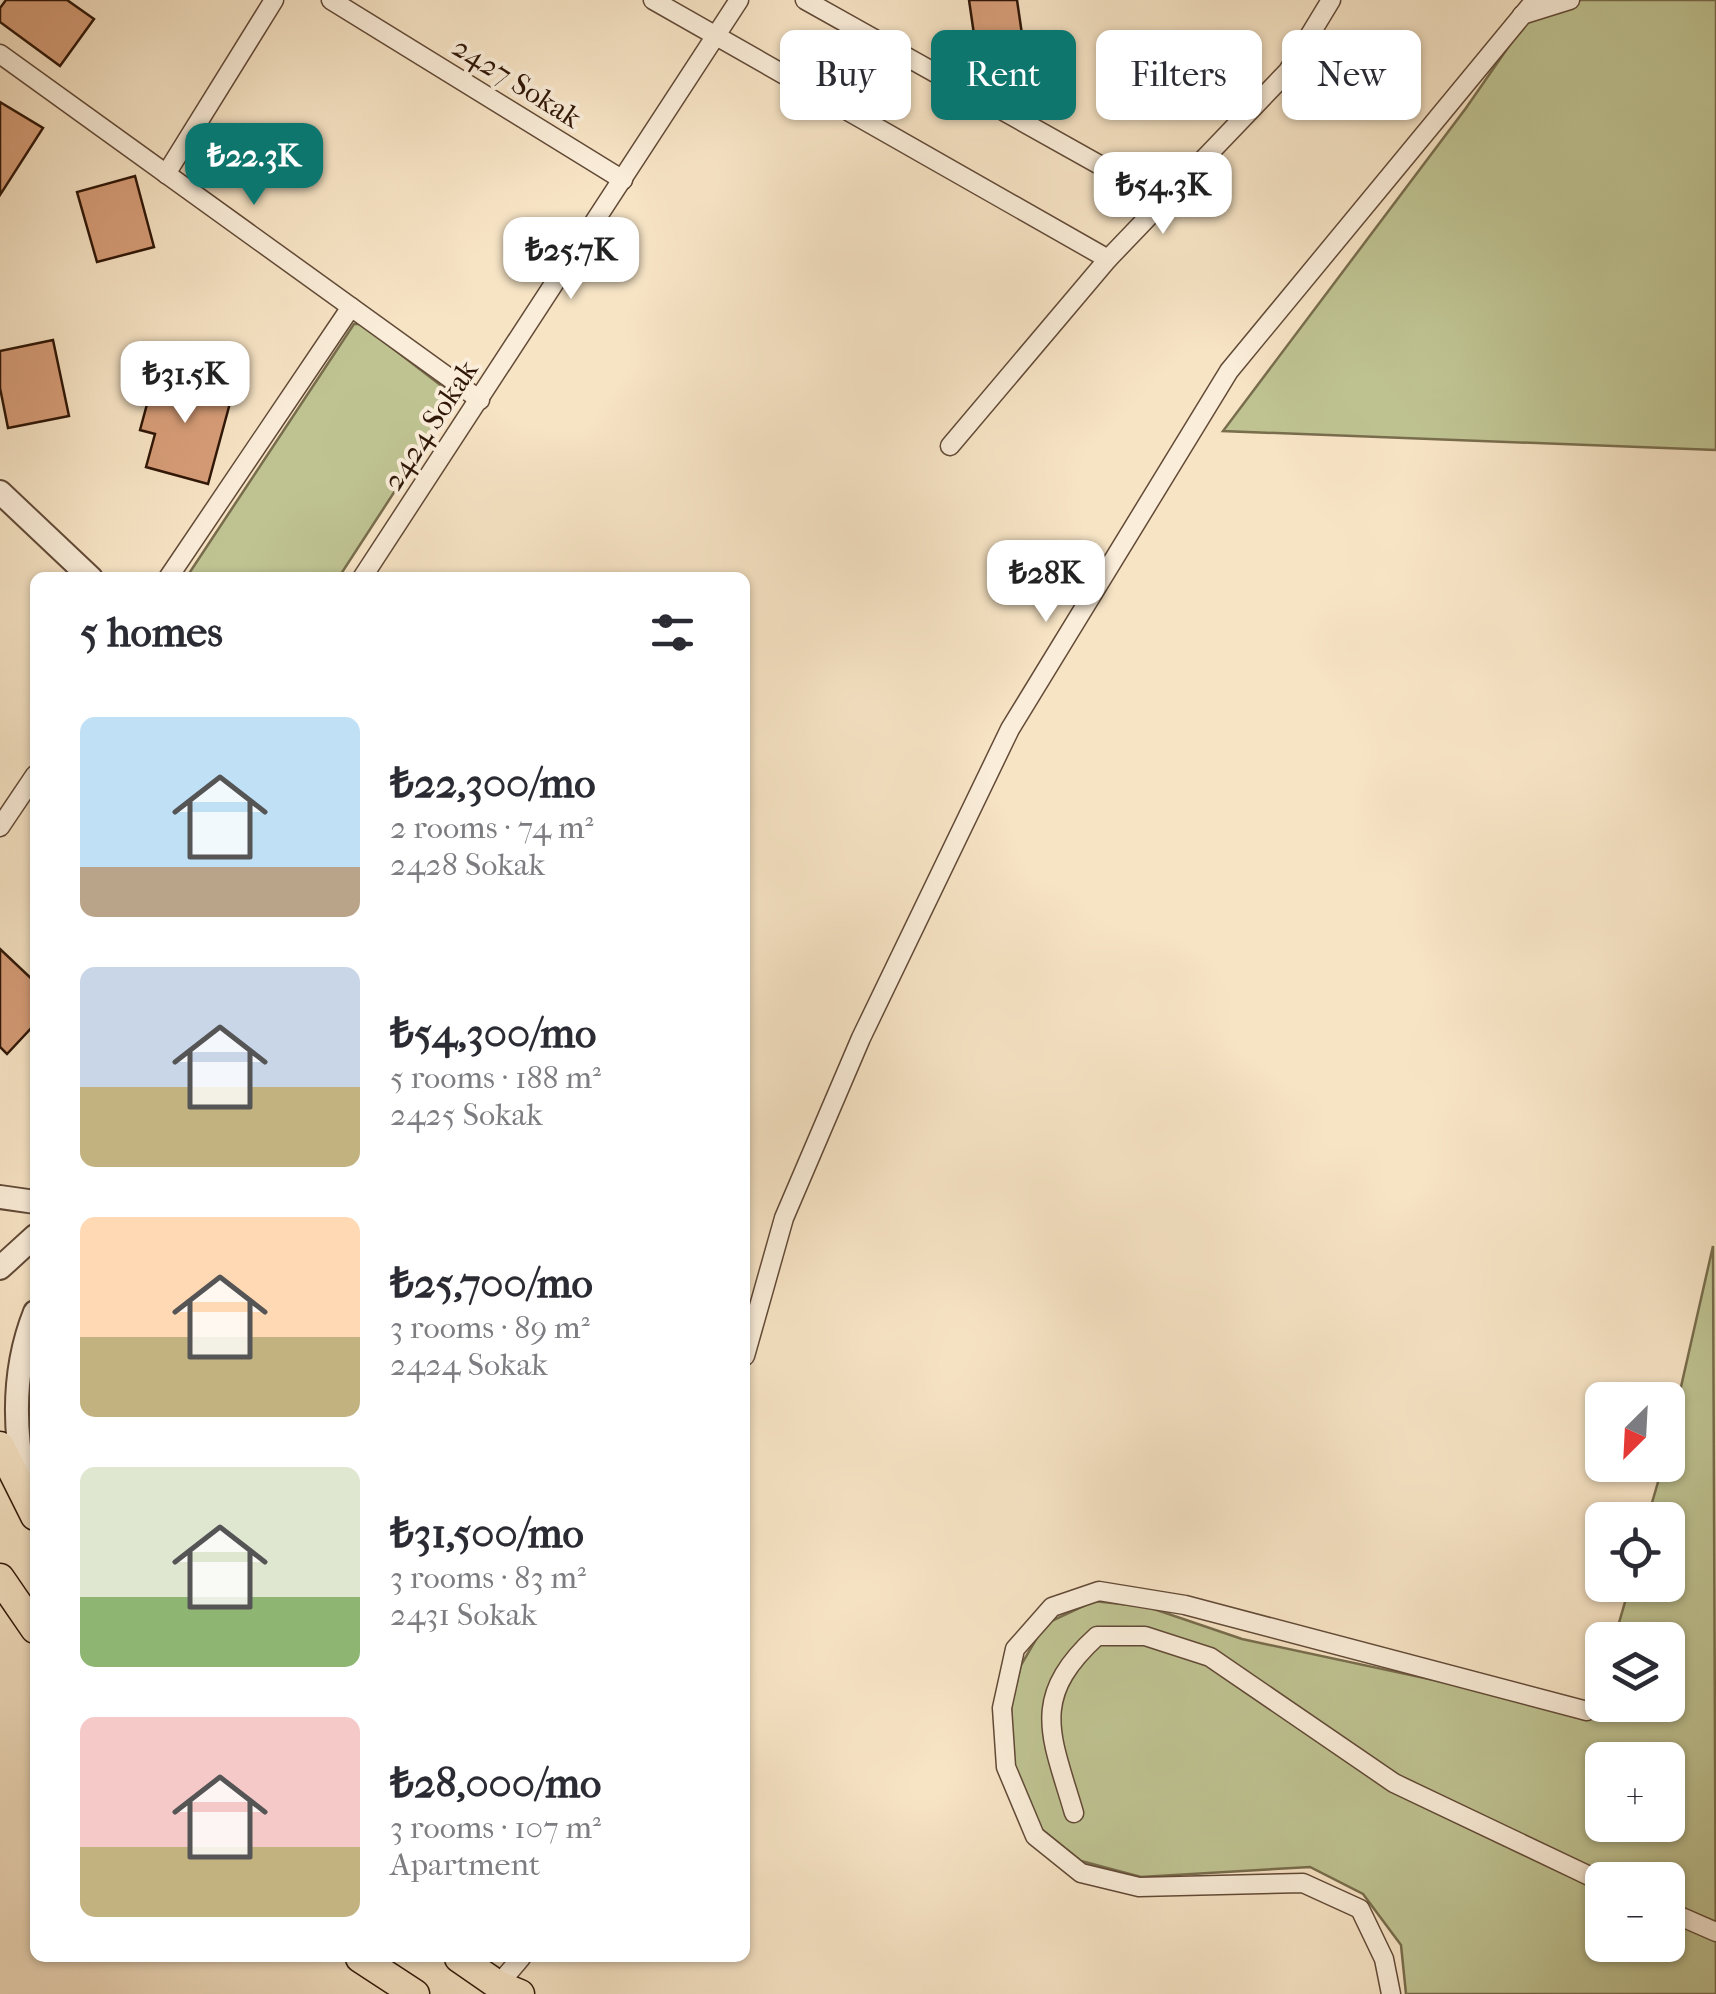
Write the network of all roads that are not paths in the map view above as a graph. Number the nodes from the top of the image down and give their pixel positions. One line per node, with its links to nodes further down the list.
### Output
1 (274, 0): 12 (street)
2 (330, 0): 13 (street, 2427 Sokak)
3 (653, 0): 10 (street)
4 (739, 0): 10 (street, 2424 Sokak)
5 (804, 0): 14 (street)
6 (1331, 0): 14 (street)
7 (1535, 0): 9 (street)
8 (1570, 0): 9 (street)
9 (1522, 15): 32 (street)
10 (716, 36): 13 (street, 2424 Sokak); 15 (street)
11 (0, 54): 12 (street)
12 (166, 174): 16 (street)
13 (622, 180): 17 (street, 2424 Sokak)
14 (1164, 201): 15 (street)
15 (1108, 259): 18 (street)
16 (351, 307): 17 (street); 21 (street)
17 (480, 400): 22 (street, 2424 Sokak)
18 (950, 446)
19 (0, 492): 20 (street)
20 (85, 572)
21 (172, 572)
22 (366, 572)
23 (30, 783): 24 (street)
24 (0, 828)
25 (0, 1197): 26 (street)
26 (30, 1204)
27 (30, 1206): 28 (street)
28 (0, 1212)
29 (30, 1241): 30 (street)
30 (0, 1268)
31 (30, 1333): 34 (street)
32 (750, 1339)
33 (0, 1446): 35 (main road)
34 (30, 1500)
35 (30, 1505)
36 (0, 1578): 37 (main road)
37 (30, 1623)
38 (1585, 1710): 48 (street)
39 (1074, 1813): 40 (street)
40 (1585, 1874)
41 (1685, 1918): 42 (street)
42 (1716, 1932)
43 (366, 1962): 47 (main road)
44 (464, 1962): 46 (main road)
45 (520, 1962): 46 (street)
46 (509, 1990)
47 (416, 1994)
48 (1390, 1994)

